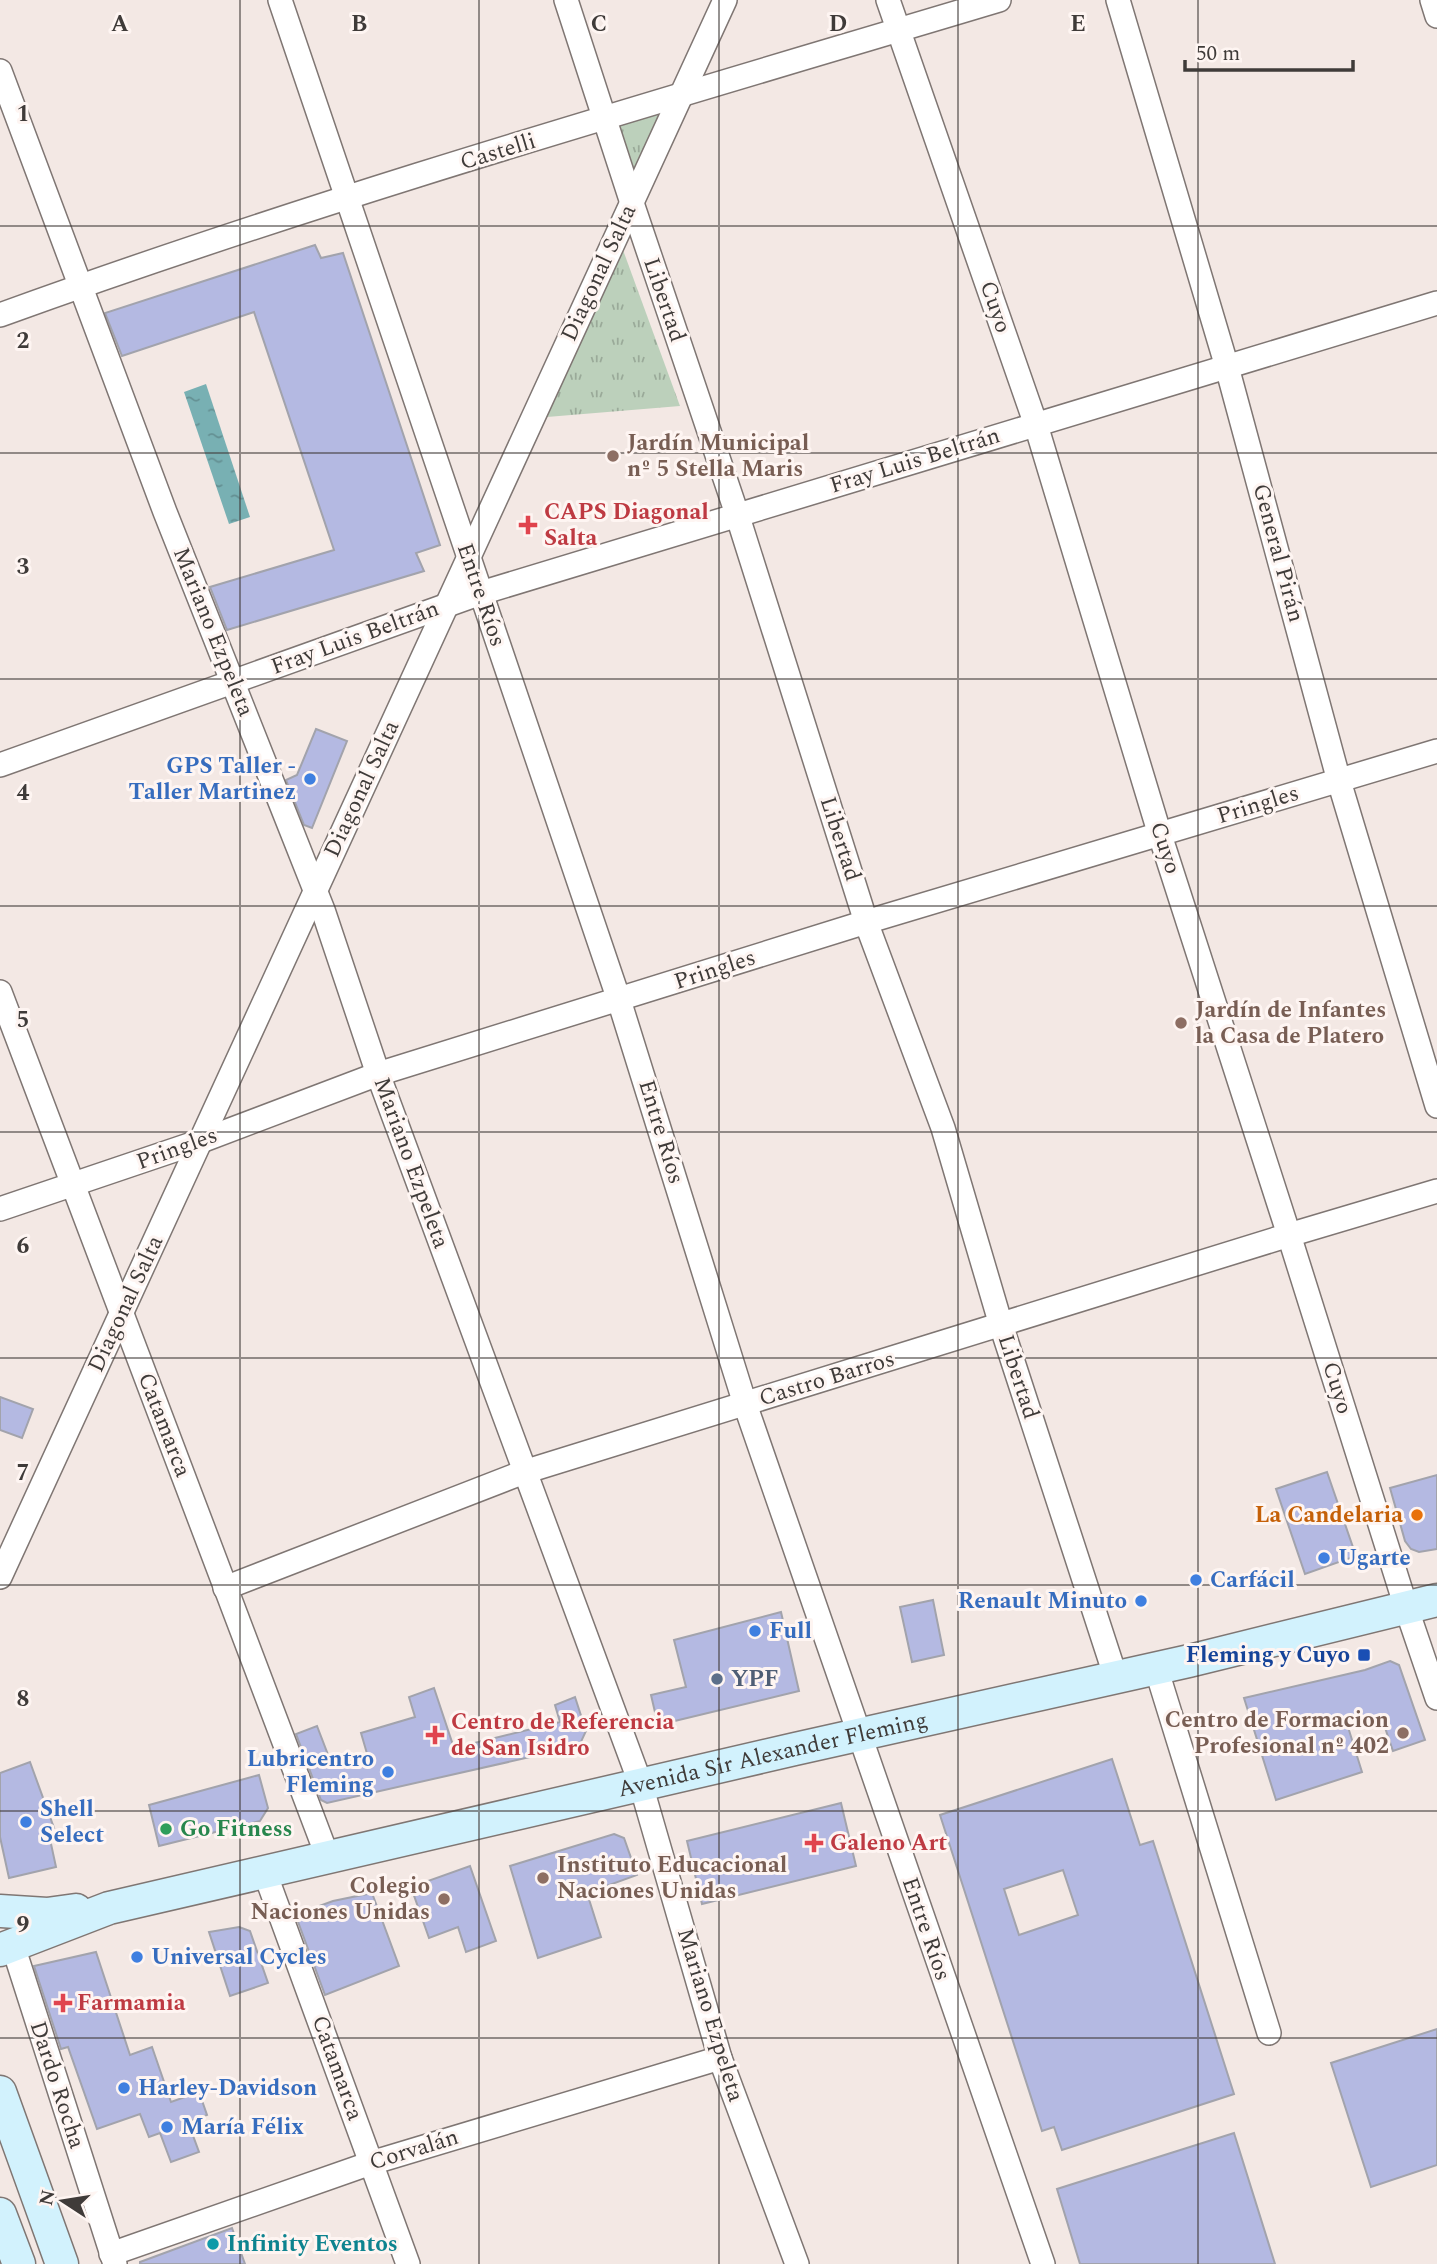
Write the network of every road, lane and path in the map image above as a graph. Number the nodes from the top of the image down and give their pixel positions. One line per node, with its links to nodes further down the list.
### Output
1 (280, 0): 13 (street, Entre Ríos)
2 (566, 0): 12 (street, Libertad)
3 (725, 0): 11 (street, Diagonal Salta)
4 (888, 0): 9 (street, Cuyo)
5 (999, 0): 9 (street, Castelli)
6 (1118, 0): 18 (street, General Pirán)
7 (1432, 0): 8 (street)
8 (1437, 16)
9 (899, 30): 11 (street, Castelli); 19 (street, Cuyo)
10 (0, 71): 15 (street, Mariano Ezpeleta)
11 (681, 97): 12 (street, Castelli); 14 (street, Diagonal Salta)
12 (606, 119): 13 (street, Castelli); 14 (street, Libertad)
13 (348, 198): 15 (street, Castelli); 21 (street, Entre Ríos)
14 (632, 204): 20 (street, Libertad); 21 (street, Diagonal Salta)
15 (82, 285): 17 (street, Castelli); 24 (street, Mariano Ezpeleta)
16 (1437, 303): 18 (street, Fray Luis Beltrán)
17 (0, 315)
18 (1227, 367): 19 (street, Fray Luis Beltrán); 27 (street, General Pirán)
19 (1036, 425): 20 (street, Fray Luis Beltrán); 28 (street, Cuyo)
20 (738, 517): 22 (street, Fray Luis Beltrán); 30 (street, Libertad)
21 (469, 558): 22 (street, Entre Ríos); 23 (street, Diagonal Salta)
22 (481, 593): 23 (street, Fray Luis Beltrán); 32 (street, Entre Ríos)
23 (447, 606): 24 (street, Fray Luis Beltrán); 29 (street, Diagonal Salta)
24 (234, 682): 26 (street, Fray Luis Beltrán); 29 (street, Mariano Ezpeleta)
25 (1437, 751): 27 (street, Pringles)
26 (0, 765)
27 (1339, 781): 28 (street, Pringles); 34 (street, General Pirán)
28 (1160, 835): 30 (street, Pringles); 39 (street, Cuyo)
29 (316, 890): 33 (street, Mariano Ezpeleta); 35 (street, Diagonal Salta)
30 (866, 922): 32 (street, Pringles); 41 (street, Libertad)
31 (0, 992): 36 (street, Catamarca)
32 (619, 1000): 33 (street, Pringles); 42 (street, Entre Ríos)
33 (378, 1074): 35 (street, Pringles); 43 (street, Mariano Ezpeleta)
34 (1437, 1106)
35 (201, 1141): 36 (street, Pringles); 40 (street, Diagonal Salta)
36 (73, 1185): 38 (street, Pringles); 40 (street, Catamarca)
37 (1437, 1191): 39 (street, Castro Barros)
38 (0, 1209)
39 (1289, 1235): 41 (street, Castro Barros); 47 (street, Cuyo)
40 (121, 1312): 44 (street, Diagonal Salta); 45 (street, Catamarca)
41 (1001, 1325): 42 (street, Castro Barros); 49 (street, Libertad)
42 (745, 1404): 43 (street, Castro Barros); 51 (street, Entre Ríos)
43 (524, 1472): 45 (street, Castro Barros); 52 (street, Mariano Ezpeleta)
44 (0, 1577)
45 (225, 1588): 53 (street, Catamarca)
46 (1437, 1600): 47 (main road, Avenida Sir Alexander Fleming)
47 (1406, 1607): 48 (main road, Avenida Sir Alexander Fleming); 50 (street, Cuyo)
48 (1156, 1668): 49 (main road, Avenida Sir Alexander Fleming); 58 (street)
49 (1116, 1678): 51 (main road, Avenida Sir Alexander Fleming)
50 (1437, 1698)
51 (859, 1735): 52 (main road, Avenida Sir Alexander Fleming); 68 (street, Entre Ríos)
52 (641, 1785): 53 (main road, Avenida Sir Alexander Fleming); 59 (street, Mariano Ezpeleta)
53 (328, 1858): 54 (main road, Avenida Sir Alexander Fleming)
54 (265, 1873): 55 (main road, Avenida Sir Alexander Fleming); 61 (street, Catamarca)
55 (109, 1909): 56 (main road, Avenida Sir Alexander Fleming); 57 (main road, Avenida Sir Alexander Fleming)
56 (0, 1911)
57 (6, 1948): 63 (street, Dardo Rocha)
58 (1269, 2033)
59 (720, 2058): 61 (street, Corvalán); 67 (street, Mariano Ezpeleta)
60 (0, 2092): 65 (main road)
61 (371, 2163): 63 (street, Corvalán); 66 (street, Catamarca)
62 (0, 2214): 64 (main road)
63 (113, 2259)
64 (19, 2264)
65 (62, 2264)
66 (408, 2264)
67 (797, 2264)
68 (1044, 2264)

